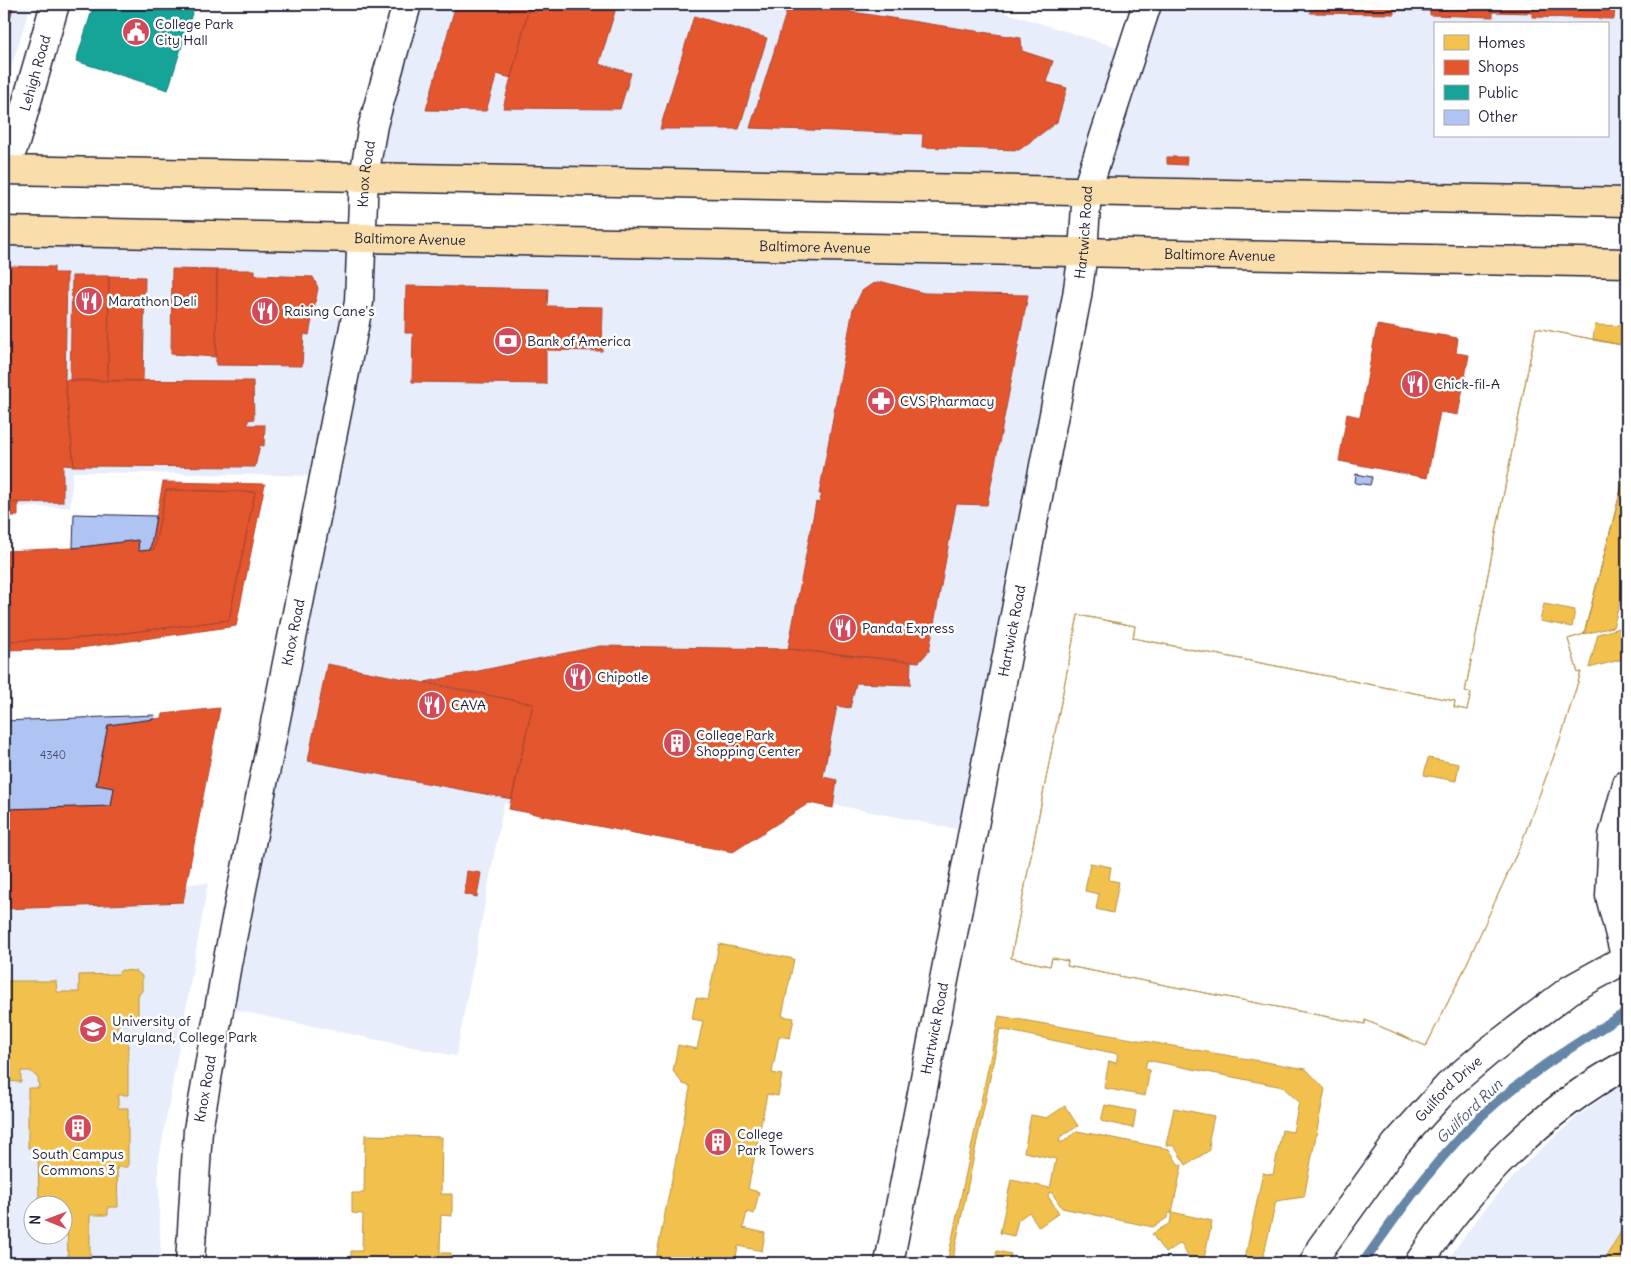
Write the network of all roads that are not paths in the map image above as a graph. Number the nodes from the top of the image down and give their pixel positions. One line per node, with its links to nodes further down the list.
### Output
1 (55, 4): 4 (street, Lehigh Road)
2 (408, 4): 5 (street, Knox Road)
3 (1147, 4): 6 (street, Hartwick Road)
4 (4, 170): 5 (main road)
5 (364, 176): 6 (main road); 9 (street, Knox Road)
6 (1087, 190): 7 (main road); 10 (street, Hartwick Road)
7 (1627, 202)
8 (4, 231): 9 (main road, Baltimore Avenue)
9 (362, 237): 10 (main road, Baltimore Avenue); 15 (street, Knox Road)
10 (1083, 253): 11 (main road, Baltimore Avenue); 16 (street, Hartwick Road)
11 (1627, 263)
12 (1627, 784): 13 (street)
13 (1626, 959): 17 (street, Guilford Drive)
14 (1627, 1064): 18 (street)
15 (190, 1263)
16 (889, 1263)
17 (1314, 1263)
18 (1419, 1263)

